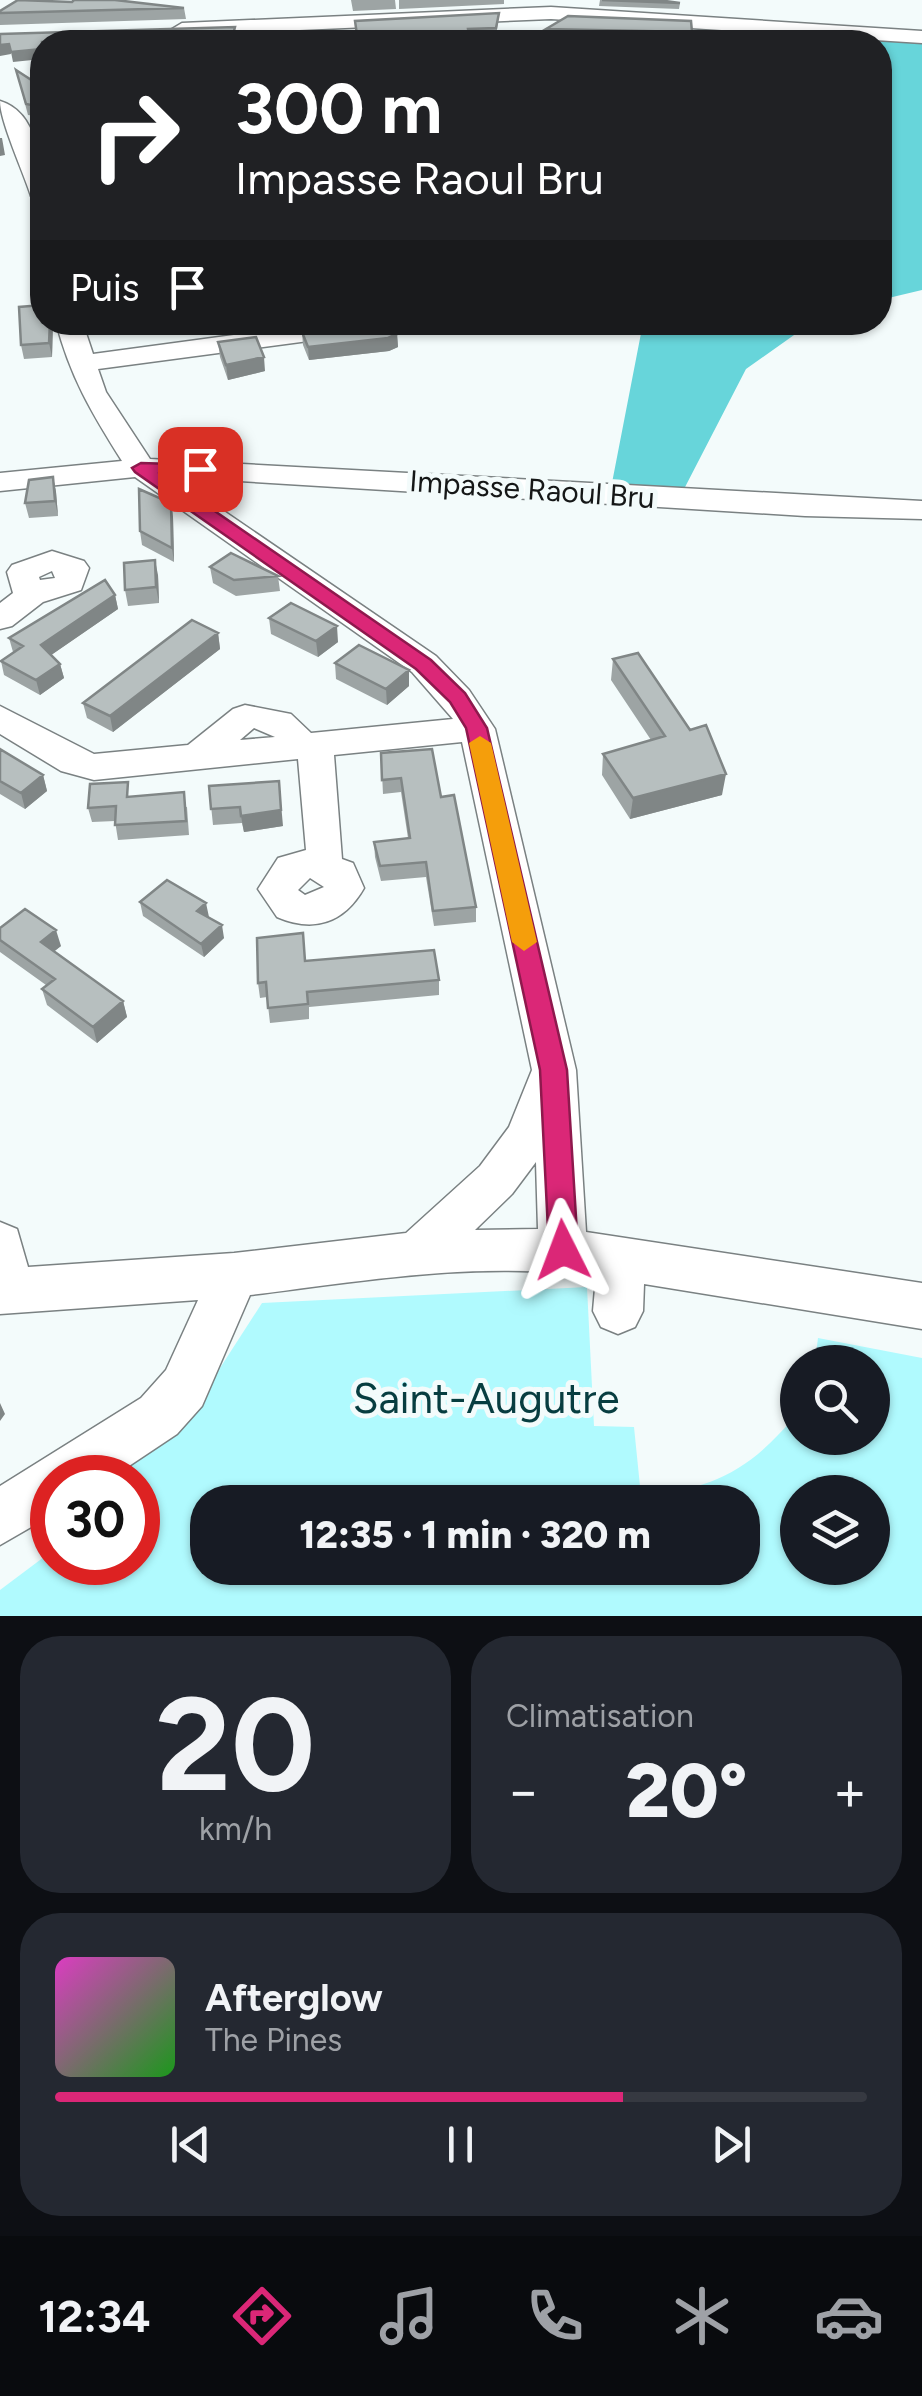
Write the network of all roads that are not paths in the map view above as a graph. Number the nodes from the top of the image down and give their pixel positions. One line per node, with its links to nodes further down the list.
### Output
1 (163, 30): 2 (street)
2 (825, 30)
3 (892, 34): 4 (street)
4 (922, 36)
5 (0, 107): 6 (street)
6 (30, 158)
7 (72, 335): 9 (street)
8 (295, 335): 9 (street)
9 (80, 364): 10 (street)
10 (141, 468): 11 (street, Impasse Raoul Bru); 12 (street, Impasse Raoul Bru); 16 (street)
11 (0, 482)
12 (922, 510)
13 (36, 592): 14 (street)
14 (0, 619)
15 (0, 718): 17 (street)
16 (476, 728): 17 (street); 19 (street)
17 (308, 745): 18 (street)
18 (322, 864)
19 (554, 1070): 20 (street); 21 (street)
20 (563, 1250): 21 (street); 22 (street)
21 (417, 1253): 24 (street)
22 (621, 1258): 25 (street); 26 (street)
23 (3, 1275): 24 (street)
24 (234, 1275): 27 (street)
25 (922, 1306)
26 (618, 1311)
27 (98, 1455)
28 (30, 1498): 29 (street)
29 (0, 1518)

